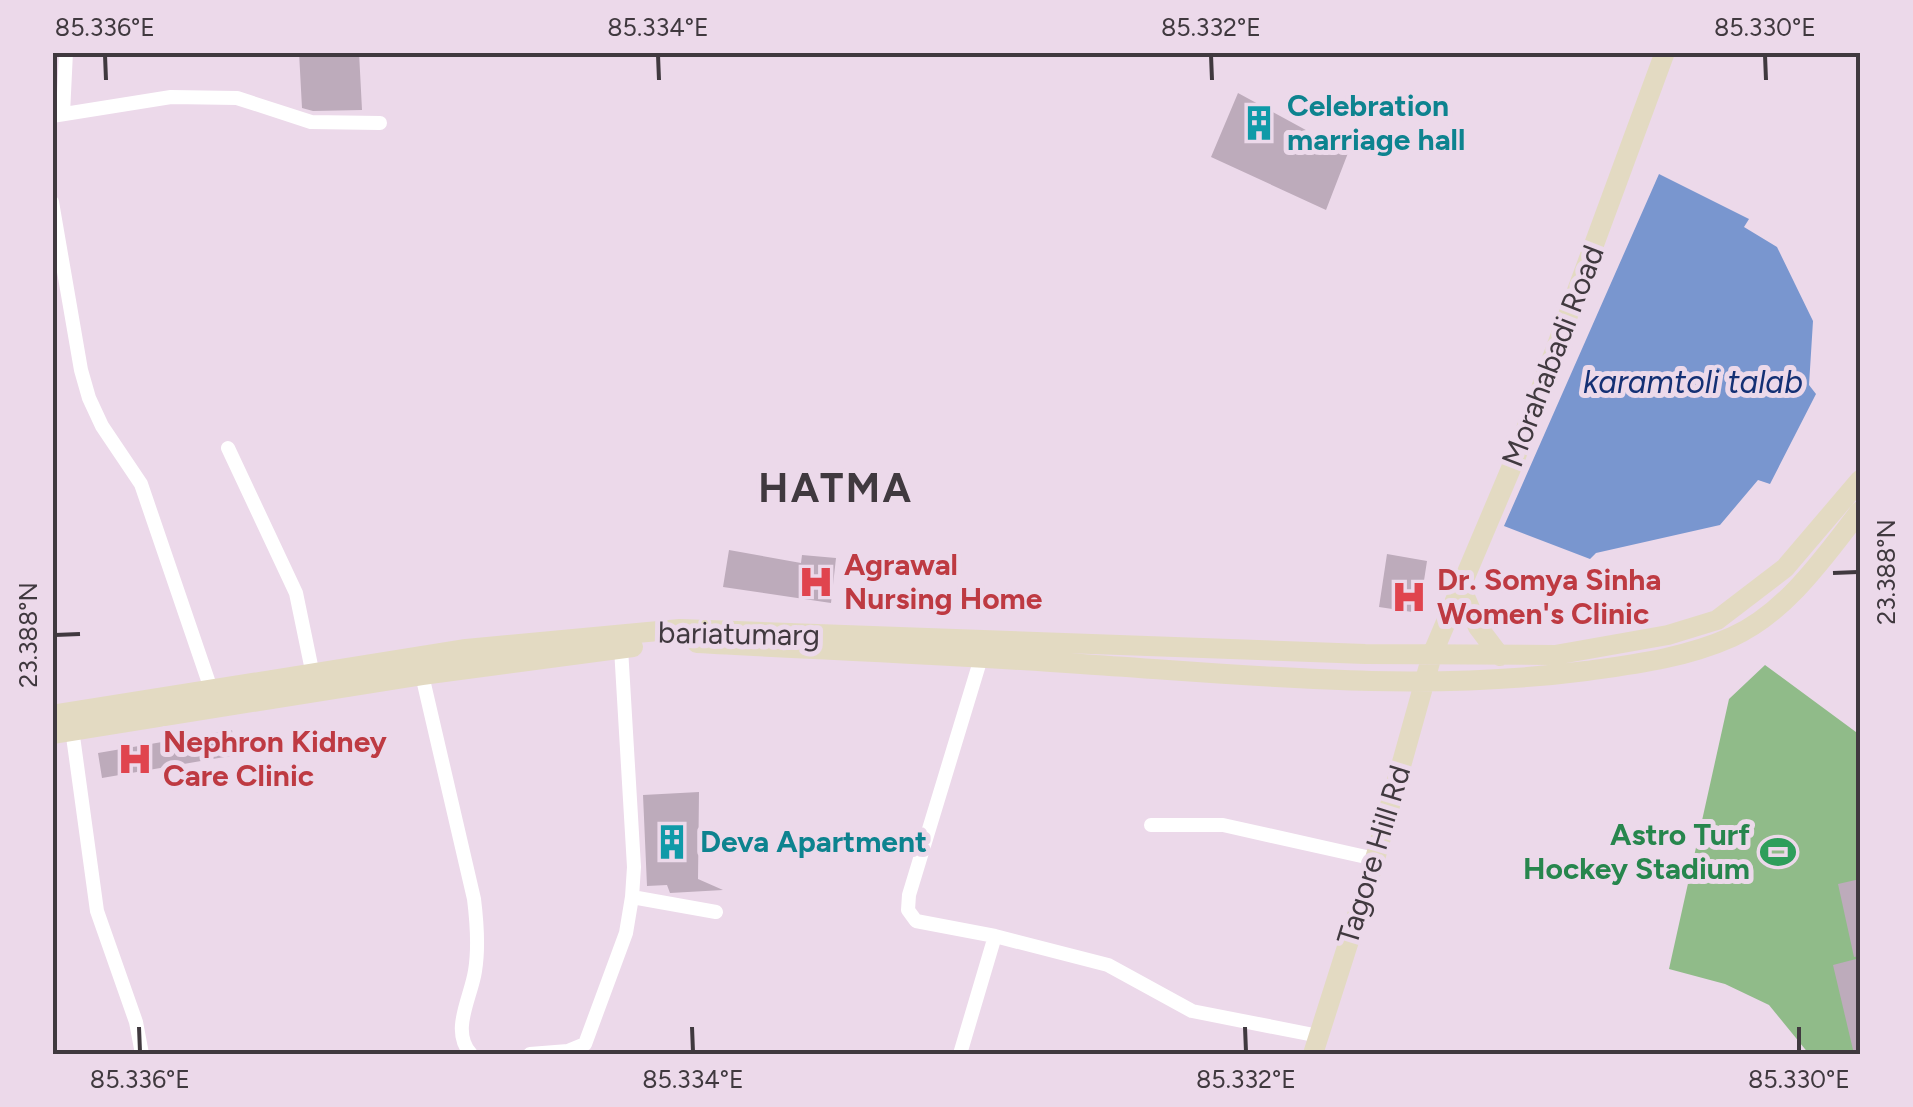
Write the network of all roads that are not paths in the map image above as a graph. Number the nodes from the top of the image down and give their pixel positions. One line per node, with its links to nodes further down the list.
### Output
1 (66, 52): 3 (street)
2 (1665, 52): 9 (main road, Morahabadi Road)
3 (58, 115): 4 (street)
4 (380, 123)
5 (52, 202): 17 (street)
6 (228, 448): 15 (street)
7 (1860, 480): 12 (main road, bariatumarg)
8 (1860, 512): 16 (main road, bariatumarg)
9 (1460, 585): 11 (main road, Morahabadi Road); 12 (main road)
10 (622, 648): 13 (main road, bariatumarg); 14 (main road, bariatumarg); 22 (street)
11 (1432, 656): 12 (main road, bariatumarg); 15 (main road, bariatumarg); 16 (main road, Tagore Hill Rd)
12 (1500, 656)
13 (980, 658): 16 (main road, bariatumarg); 24 (street)
14 (422, 675): 15 (main road, bariatumarg); 27 (street)
15 (314, 683): 17 (main road, bariatumarg); 19 (main road, bariatumarg)
16 (1422, 684): 21 (main road, Tagore Hill Rd)
17 (211, 689): 18 (main road, bariatumarg)
18 (52, 715)
19 (62, 731): 26 (street)
20 (1151, 825): 21 (street)
21 (1375, 859): 25 (main road, Tagore Hill Rd)
22 (632, 897): 23 (street); 28 (street)
23 (716, 912)
24 (995, 936): 25 (street); 29 (street)
25 (1316, 1045)
26 (142, 1054)
27 (472, 1054)
28 (530, 1054)
29 (960, 1054)

